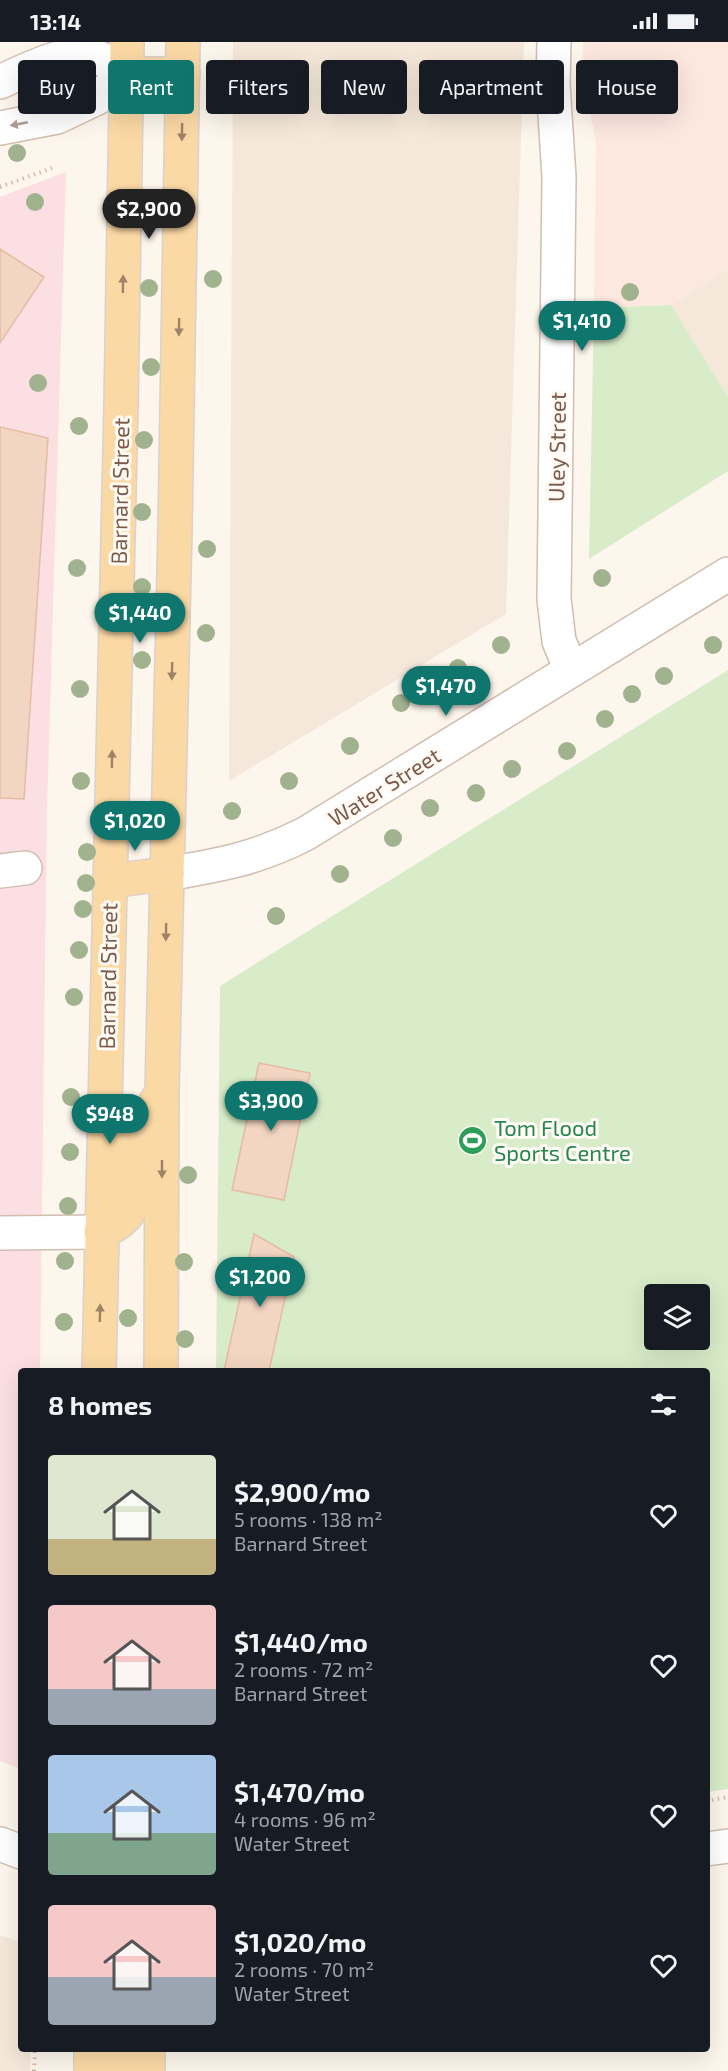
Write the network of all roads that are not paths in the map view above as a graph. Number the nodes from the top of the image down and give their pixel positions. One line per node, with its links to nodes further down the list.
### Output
1 (127, 42): 4 (main road, Barnard Street)
2 (554, 42): 11 (street, Uley Street)
3 (183, 58): 12 (main road, one-way to 12)
4 (127, 60)
5 (108, 64): 6 (street)
6 (0, 82)
7 (108, 90): 9 (street, one-way to 9)
8 (126, 114): 13 (main road, Barnard Street, one-way to 8)
9 (0, 128)
10 (728, 574): 11 (street, Water Street)
11 (571, 670): 12 (street, Water Street)
12 (167, 874): 13 (main road, Water Street); 14 (main road, one-way to 14)
13 (109, 880): 15 (main road, Barnard Street)
14 (162, 1092): 15 (main road); 18 (main road, one-way to 18)
15 (101, 1232): 16 (street); 17 (main road, Barnard Street, one-way to 15)
16 (0, 1233)
17 (99, 1368)
18 (161, 1368)
19 (0, 1837): 20 (street)
20 (18, 1838)
21 (0, 1844): 24 (street)
22 (728, 1846): 23 (street)
23 (710, 1848)
24 (18, 1851)
25 (91, 2052): 28 (main road)
26 (118, 2052): 29 (main road)
27 (148, 2052): 30 (main road)
28 (91, 2071)
29 (117, 2071)
30 (148, 2071)

